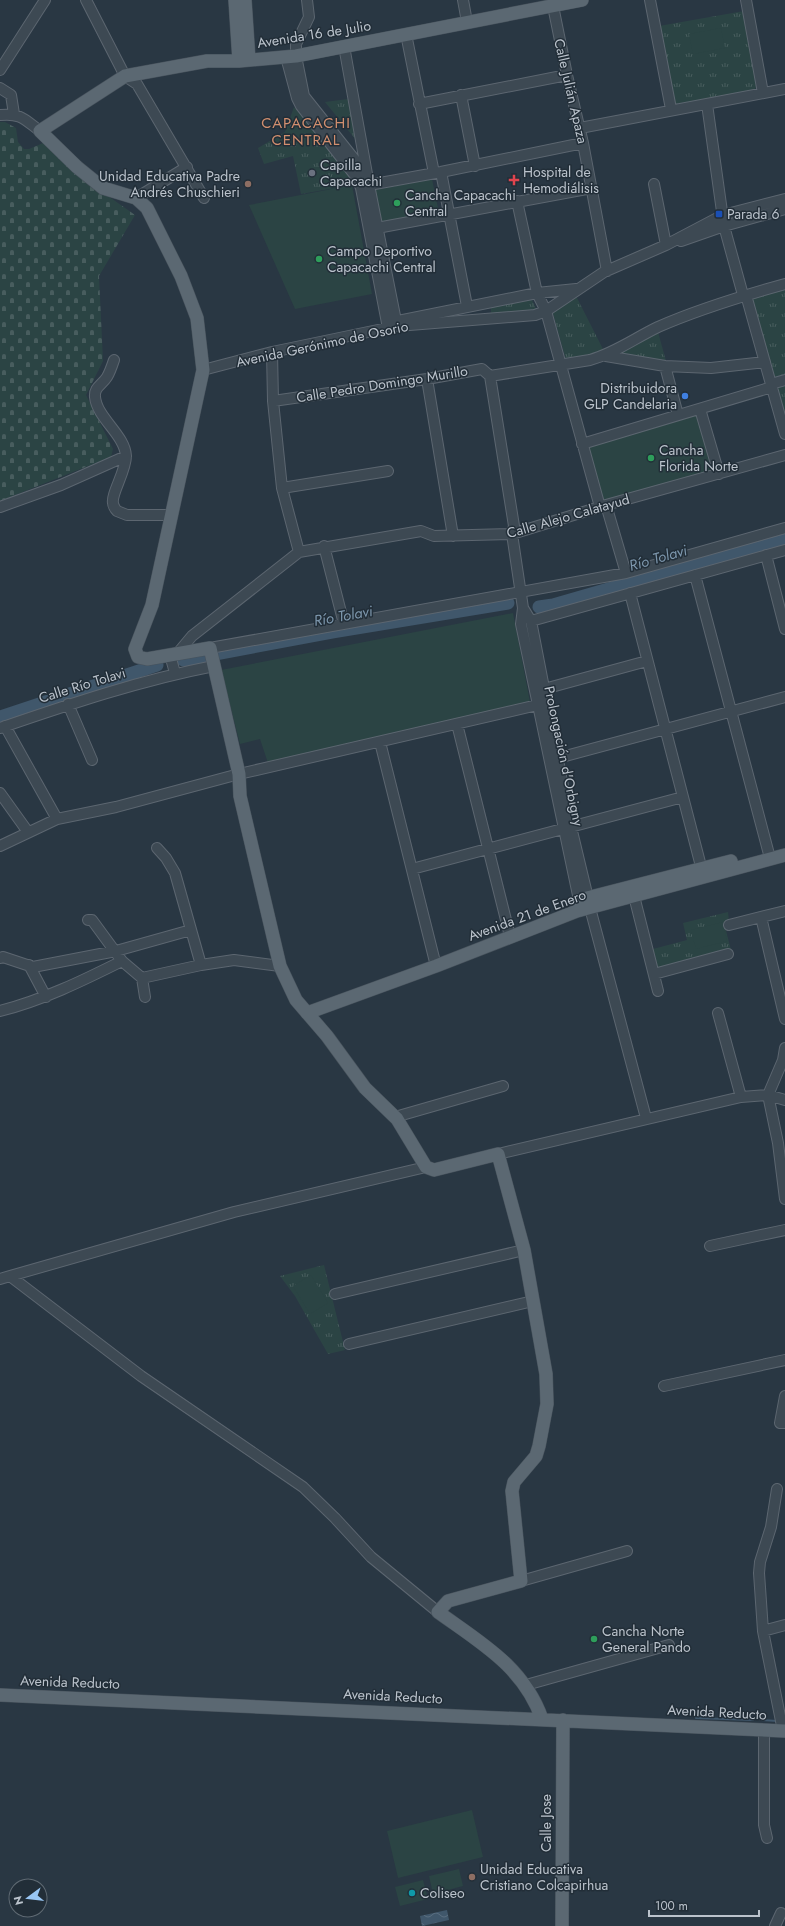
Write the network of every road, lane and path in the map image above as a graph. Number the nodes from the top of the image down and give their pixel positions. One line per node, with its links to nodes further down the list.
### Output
1 (45, 0): 16 (street)
2 (86, 0): 18 (street)
3 (235, 0): 15 (main road)
4 (244, 0): 15 (main road)
5 (307, 0): 14 (street)
6 (463, 0): 11 (street)
7 (582, 0): 10 (main road, Avenida 16 de Julio)
8 (650, 0): 25 (street)
9 (746, 0): 21 (street)
10 (549, 4): 11 (main road, Avenida 16 de Julio); 17 (street, Calle Julián Apaza)
11 (467, 22): 12 (main road, Avenida 16 de Julio)
12 (406, 34): 13 (main road, Avenida 16 de Julio); 23 (street)
13 (344, 46): 14 (main road, Avenida 16 de Julio); 35 (street)
14 (291, 56): 15 (main road, Avenida 16 de Julio); 35 (street); 56 (street)
15 (244, 60): 18 (main road, Avenida 16 de Julio)
16 (0, 70)
17 (567, 75): 22 (street); 28 (street, Calle Julián Apaza)
18 (126, 76): 29 (main road, Avenida 16 de Julio); 32 (street)
19 (0, 88): 26 (street)
20 (785, 89): 21 (street)
21 (763, 92): 24 (street)
22 (462, 95): 23 (street); 31 (street)
23 (419, 104): 33 (street)
24 (706, 104): 25 (street); 43 (street)
25 (671, 109): 28 (street)
26 (14, 114): 27 (street); 29 (street)
27 (0, 115)
28 (580, 128): 30 (street, Calle Julián Apaza)
29 (40, 131): 37 (main road)
30 (583, 143): 31 (street); 36 (street, Calle Julián Apaza)
31 (475, 166): 33 (street)
32 (187, 167): 37 (street); 38 (street)
33 (438, 173): 35 (street); 42 (street)
34 (654, 184): 46 (street)
35 (369, 185): 45 (street)
36 (592, 188): 40 (street); 47 (street, Calle Julián Apaza)
37 (136, 198): 63 (main road)
38 (204, 198)
39 (785, 199): 43 (street, Avenida Gerónimo de Osorio)
40 (517, 201): 42 (street); 50 (street)
41 (785, 209): 44 (street, Avenida Gerónimo de Osorio)
42 (449, 215): 45 (street); 53 (street)
43 (723, 215): 44 (street); 46 (street, Avenida Gerónimo de Osorio)
44 (724, 226): 46 (street, Avenida Gerónimo de Osorio); 51 (street)
45 (377, 228): 56 (street)
46 (666, 245): 47 (street, Avenida Gerónimo de Osorio)
47 (607, 271): 49 (street, Avenida Gerónimo de Osorio)
48 (785, 284): 51 (street, Calle Pedro Domingo Murillo)
49 (578, 289): 50 (street, Avenida Gerónimo de Osorio); 54 (street, Avenida Gerónimo de Osorio)
50 (537, 293): 52 (street, Avenida Gerónimo de Osorio); 54 (street)
51 (744, 295): 58 (street, Calle Pedro Domingo Murillo); 60 (street)
52 (482, 304): 53 (street, Avenida Gerónimo de Osorio); 55 (street)
53 (466, 306): 56 (street, Avenida Gerónimo de Osorio)
54 (546, 311): 55 (street, Avenida Gerónimo de Osorio); 61 (street)
55 (484, 320): 56 (street, Avenida Gerónimo de Osorio)
56 (392, 325): 57 (street, Avenida Gerónimo de Osorio)
57 (272, 352): 63 (street, Avenida Gerónimo de Osorio); 68 (street)
58 (606, 356): 61 (street, Calle Pedro Domingo Murillo); 62 (street)
59 (114, 360): 74 (street)
60 (765, 362): 62 (street); 67 (street)
61 (561, 364): 64 (street, Calle Pedro Domingo Murillo); 72 (street)
62 (665, 366): 70 (street)
63 (203, 370): 80 (main road)
64 (490, 376): 65 (street, Calle Pedro Domingo Murillo); 82 (street, Prolongación d'Orbigny)
65 (427, 379): 68 (street, Calle Pedro Domingo Murillo); 83 (street)
66 (785, 380): 67 (street)
67 (771, 386): 69 (street); 71 (street)
68 (273, 401): 77 (street)
69 (700, 409): 70 (street); 76 (street)
70 (678, 415): 72 (street)
71 (785, 434)
72 (582, 444): 78 (street)
73 (785, 455): 76 (street, Calle Alejo Calatayud)
74 (126, 456): 79 (street); 80 (street)
75 (388, 471): 77 (street)
76 (719, 474): 78 (street, Calle Alejo Calatayud)
77 (282, 488): 86 (street)
78 (603, 506): 82 (street, Calle Alejo Calatayud); 88 (street)
79 (0, 507)
80 (172, 515): 97 (main road, Calle Río Tolavi)
81 (785, 528): 88 (street)
82 (512, 534): 83 (street, Calle Alejo Calatayud); 90 (street, Prolongación d'Orbigny)
83 (453, 536): 84 (street, Calle Alejo Calatayud)
84 (324, 546): 86 (street, Calle Alejo Calatayud); 94 (street)
85 (785, 550): 87 (street)
86 (299, 552): 97 (street)
87 (766, 555): 89 (street); 95 (street)
88 (626, 573): 90 (street)
89 (695, 575): 91 (street); 105 (street)
90 (520, 592): 92 (street, Prolongación d'Orbigny); 94 (street)
91 (630, 593): 93 (street); 98 (street)
92 (523, 608): 93 (street, Prolongación d'Orbigny); 104 (street, Prolongación d'Orbigny)
93 (530, 621): 101 (street, Prolongación d'Orbigny)
94 (344, 624): 96 (street)
95 (785, 629)
96 (210, 648): 97 (main road); 99 (main road)
97 (173, 654): 100 (street)
98 (647, 661): 101 (street); 108 (street)
99 (214, 666): 100 (street, Calle Río Tolavi); 112 (main road)
100 (175, 674): 103 (street, Calle Río Tolavi)
101 (544, 689): 104 (street, Prolongación d'Orbigny)
102 (785, 697): 105 (street)
103 (68, 704): 107 (street, Calle Río Tolavi); 111 (street)
104 (542, 704): 106 (street); 110 (street, Prolongación d'Orbigny); 116 (street, Prolongación d'Orbigny)
105 (732, 711): 108 (street); 122 (street)
106 (456, 724): 109 (street); 121 (street)
107 (2, 727): 115 (street)
108 (665, 729): 110 (street); 114 (street)
109 (380, 742): 112 (street); 124 (street)
110 (558, 758): 116 (street, Prolongación d'Orbigny)
111 (92, 760)
112 (239, 774): 115 (street); 140 (main road)
113 (0, 794): 117 (street)
114 (683, 797): 116 (street); 125 (street)
115 (57, 819): 117 (street)
116 (567, 828): 121 (street); 127 (street, Prolongación d'Orbigny)
117 (28, 832): 118 (street)
118 (0, 846)
119 (785, 847): 122 (main road, Avenida 21 de Enero)
120 (157, 848): 132 (street)
121 (487, 849): 124 (street); 133 (street)
122 (769, 855): 123 (main road, Avenida 21 de Enero); 125 (main road, Avenida 21 de Enero)
123 (785, 855)
124 (412, 869): 141 (street)
125 (703, 873): 126 (main road, Avenida 21 de Enero); 127 (main road, Avenida 21 de Enero)
126 (634, 896): 127 (main road, Avenida 21 de Enero); 142 (street)
127 (585, 904): 133 (main road, Avenida 21 de Enero); 157 (street, Prolongación d'Orbigny)
128 (785, 911): 129 (street)
129 (761, 917): 131 (street); 150 (street)
130 (88, 920): 134 (street)
131 (730, 925)
132 (191, 930): 134 (street); 139 (street)
133 (510, 936): 141 (main road, Avenida 21 de Enero)
134 (116, 951): 137 (street); 138 (street)
135 (728, 954): 142 (street)
136 (0, 958): 138 (street)
137 (122, 961): 143 (street); 145 (street)
138 (29, 965): 145 (street)
139 (201, 965): 140 (street); 143 (street)
140 (280, 966): 148 (main road)
141 (436, 966): 148 (main road, Avenida 21 de Enero)
142 (654, 974): 144 (street)
143 (142, 978): 146 (street)
144 (658, 991)
145 (46, 997): 147 (street)
146 (145, 997)
147 (0, 1011)
148 (307, 1013): 156 (main road)
149 (718, 1013): 154 (street)
150 (785, 1019)
151 (785, 1048): 153 (street)
152 (503, 1086): 156 (street)
153 (768, 1095): 154 (street); 155 (street); 160 (street)
154 (741, 1097): 157 (street)
155 (785, 1100)
156 (394, 1116): 159 (main road)
157 (646, 1118): 158 (street)
158 (498, 1154): 159 (main road); 163 (main road)
159 (426, 1167): 164 (street)
160 (785, 1200)
161 (785, 1230): 162 (street)
162 (710, 1246)
163 (524, 1250): 166 (street); 167 (main road)
164 (10, 1276): 165 (street); 176 (street)
165 (0, 1279)
166 (334, 1294)
167 (533, 1301): 168 (street); 175 (main road)
168 (349, 1344)
169 (785, 1360): 170 (street)
170 (664, 1386)
171 (785, 1396): 172 (street)
172 (785, 1423)
173 (777, 1489): 178 (street)
174 (627, 1551): 175 (street)
175 (520, 1581): 176 (main road)
176 (438, 1612): 180 (main road)
177 (785, 1625): 178 (street)
178 (763, 1631): 185 (street)
179 (669, 1645): 180 (street)
180 (526, 1686): 182 (main road)
181 (0, 1695): 182 (main road, Avenida Reducto)
182 (542, 1719): 183 (main road, Avenida Reducto)
183 (563, 1720): 184 (main road, Avenida Reducto); 188 (main road, Calle Jose)
184 (764, 1730): 185 (main road, Avenida Reducto); 186 (street)
185 (784, 1731)
186 (767, 1838)
187 (781, 1914): 189 (street)
188 (562, 1926)
189 (775, 1926)

